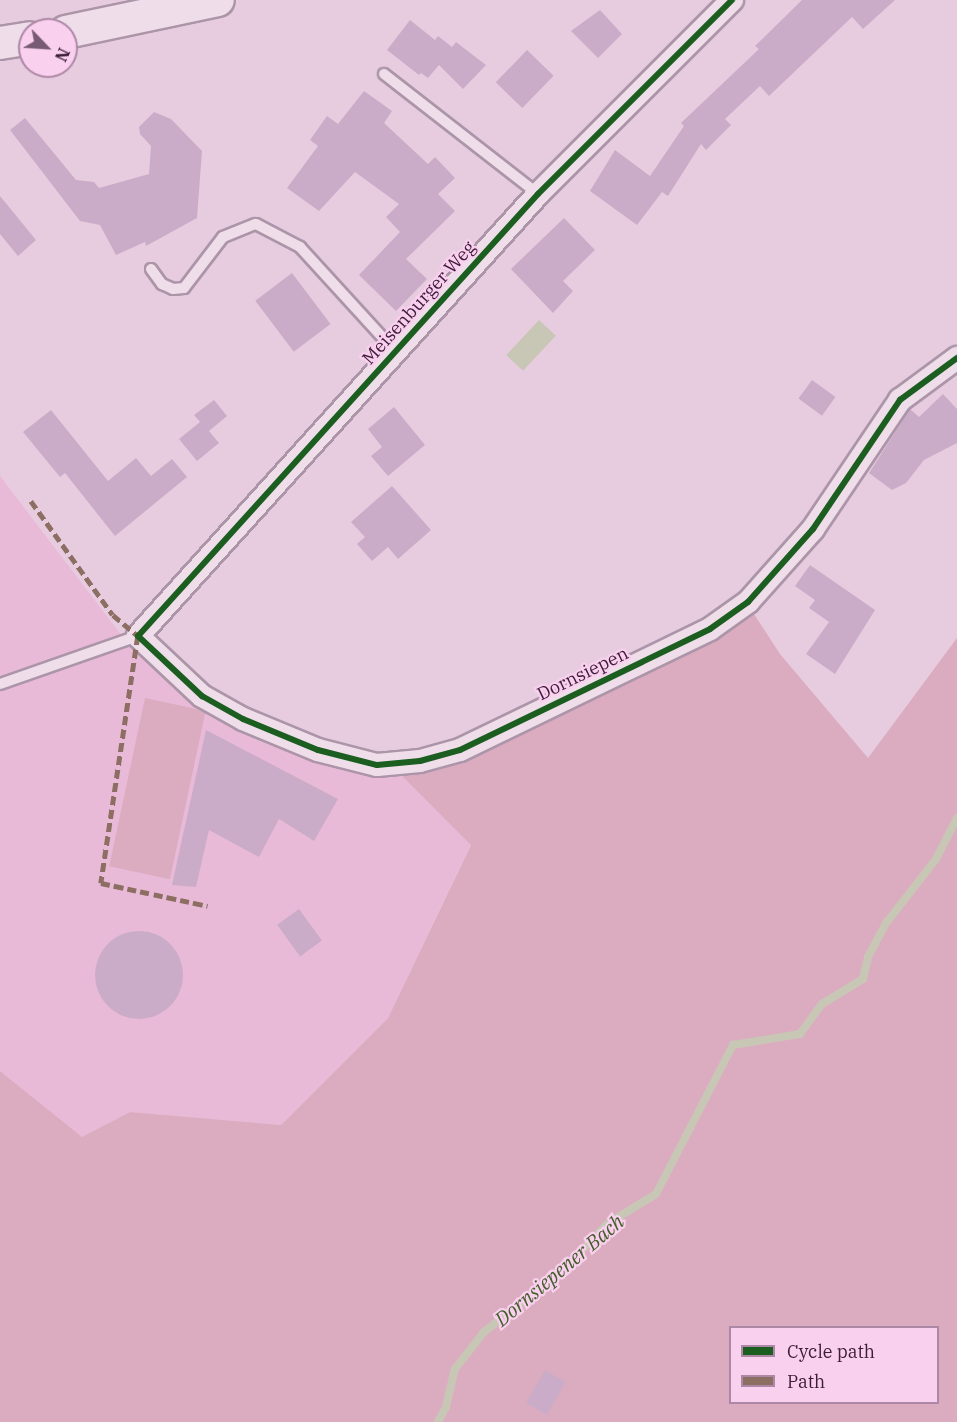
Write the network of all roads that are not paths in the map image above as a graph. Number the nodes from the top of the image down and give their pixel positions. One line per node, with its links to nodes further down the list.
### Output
1 (218, 0): 3 (main road)
2 (732, 0): 7 (street, Meisenburger Weg)
3 (78, 29)
4 (18, 40): 5 (main road)
5 (0, 43)
6 (384, 74): 7 (lane)
7 (538, 194): 9 (street, Meisenburger Weg)
8 (151, 269): 9 (lane, Meisenburger Weg)
9 (396, 352): 11 (street, Meisenburger Weg)
10 (957, 358): 11 (street, Dornsiepen)
11 (138, 636): 12 (lane, Meisenburger Weg)
12 (0, 684)

